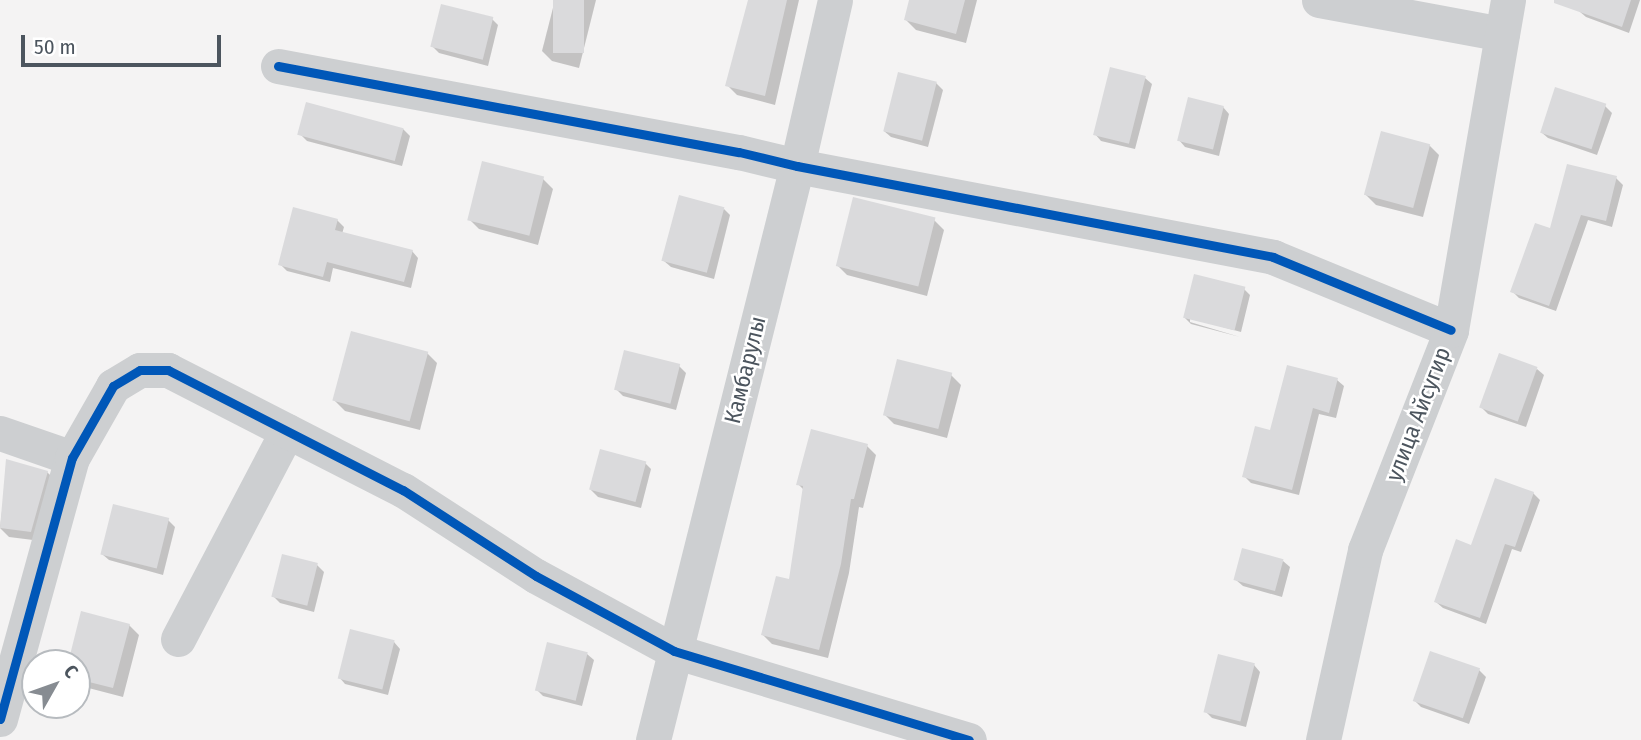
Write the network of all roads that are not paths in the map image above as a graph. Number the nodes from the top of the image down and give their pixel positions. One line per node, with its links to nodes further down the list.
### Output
1 (835, 0): 6 (street, Камбарулы)
2 (1319, 0): 4 (street)
3 (1508, 0): 4 (street, улица Айсугир)
4 (1502, 34): 7 (street, улица Айсугир)
5 (278, 65): 6 (street)
6 (797, 166): 7 (street); 12 (street, Камбарулы)
7 (1451, 330): 16 (street, улица Айсугир)
8 (288, 431): 10 (street); 11 (street); 12 (street)
9 (0, 433): 10 (street)
10 (72, 458): 13 (street)
11 (178, 639)
12 (674, 651): 14 (street, Камбарулы); 15 (street)
13 (0, 719)
14 (653, 740)
15 (969, 740)
16 (1322, 740)

